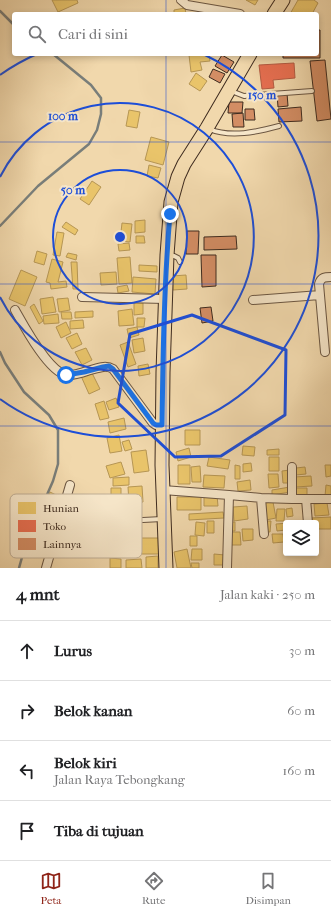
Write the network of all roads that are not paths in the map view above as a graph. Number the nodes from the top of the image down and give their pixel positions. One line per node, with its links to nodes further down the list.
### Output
1 (181, 0): 3 (street)
2 (283, 0): 4 (main road)
3 (228, 12)
4 (275, 12)
5 (249, 56): 6 (main road)
6 (229, 90): 7 (lane); 9 (main road)
7 (312, 91)
8 (279, 126): 9 (lane)
9 (207, 128): 10 (main road)
10 (166, 255): 11 (lane); 15 (main road)
11 (180, 262)
12 (331, 277): 13 (street)
13 (320, 295): 16 (street); 18 (street)
14 (82, 297): 15 (street)
15 (166, 299): 19 (main road)
16 (253, 300)
17 (15, 310): 19 (street)
18 (325, 352)
19 (162, 425): 22 (main road)
20 (292, 467): 26 (street)
21 (70, 485): 23 (street)
22 (163, 490): 24 (street); 29 (main road)
23 (67, 494)
24 (229, 495): 25 (street); 36 (street)
25 (260, 498): 26 (street); 32 (street)
26 (292, 499): 27 (street)
27 (306, 499): 28 (street); 30 (street)
28 (331, 499)
29 (164, 519): 31 (lane); 35 (main road)
30 (308, 520)
31 (142, 521)
32 (264, 534)
33 (49, 558): 34 (street)
34 (46, 568)
35 (166, 568)
36 (227, 568)

